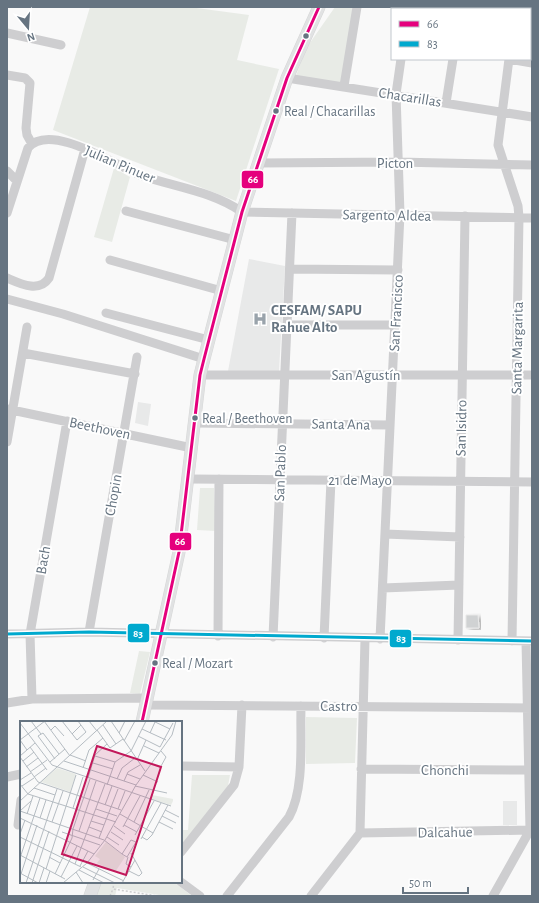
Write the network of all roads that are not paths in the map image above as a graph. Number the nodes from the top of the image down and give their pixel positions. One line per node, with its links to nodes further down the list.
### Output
1 (319, 7): 11 (main road)
2 (357, 7): 12 (street)
3 (7, 33): 4 (street)
4 (61, 44)
5 (401, 60): 13 (street, San Francisco)
6 (453, 60): 14 (street)
7 (509, 60): 15 (street, Santa Margarita)
8 (517, 60): 9 (street)
9 (532, 62)
10 (7, 75): 17 (street)
11 (287, 78): 12 (street, Chacarillas); 20 (main road)
12 (344, 86): 13 (street, Chacarillas)
13 (396, 94): 14 (street, Chacarillas); 19 (street, San Francisco)
14 (446, 103): 15 (street, Chacarillas)
15 (502, 112): 16 (street, Chacarillas); 21 (street, Santa Margarita)
16 (532, 116)
17 (32, 144): 18 (street, Julian Pinuer); 24 (street)
18 (85, 149): 26 (street, Julian Pinuer); 37 (street)
19 (398, 162): 20 (street, Picton); 21 (street, Picton); 29 (street, San Francisco)
20 (259, 163): 26 (main road)
21 (504, 164): 22 (street, Picton); 31 (street, Santa Margarita)
22 (532, 165)
23 (7, 171): 24 (street)
24 (16, 180): 27 (street)
25 (126, 211): 33 (street)
26 (242, 212): 28 (street, Sargento Aldea); 33 (main road)
27 (7, 213)
28 (292, 213): 29 (street, Sargento Aldea); 35 (street, San Pablo)
29 (400, 214): 30 (street, Sargento Aldea); 36 (street, San Francisco)
30 (465, 216): 31 (street, Sargento Aldea); 52 (street, San Isidro)
31 (519, 217): 32 (street, Sargento Aldea); 53 (street, Santa Margarita)
32 (532, 218)
33 (235, 240): 38 (main road)
34 (110, 260): 38 (street)
35 (290, 270): 36 (street); 41 (street, San Pablo)
36 (398, 270): 42 (street, San Francisco)
37 (7, 278)
38 (222, 291): 44 (main road)
39 (7, 299): 47 (street)
40 (106, 313): 44 (street)
41 (287, 325): 42 (street); 50 (street, San Pablo)
42 (395, 325): 51 (street, San Francisco)
43 (28, 327): 45 (street)
44 (209, 340): 47 (main road)
45 (23, 353): 48 (street); 55 (street)
46 (137, 357): 48 (street, Chopin)
47 (204, 359): 49 (main road)
48 (135, 374): 60 (street, Chopin)
49 (200, 375): 50 (street, San Agustín); 57 (main road)
50 (284, 375): 51 (street, San Agustín); 58 (street, San Pablo)
51 (393, 375): 52 (street, San Agustín); 59 (street, San Francisco)
52 (462, 375): 53 (street, San Agustín); 68 (street, San Isidro)
53 (516, 375): 54 (street, San Agustín); 69 (street, Santa Margarita)
54 (532, 375)
55 (10, 410): 56 (street, Beethoven); 61 (street)
56 (67, 421): 60 (street, Beethoven); 77 (street, Bach)
57 (195, 423): 58 (street, Santa Ana); 62 (main road)
58 (282, 423): 59 (street, Santa Ana); 65 (street, San Pablo)
59 (390, 425): 67 (street, San Francisco)
60 (124, 433): 62 (street, Beethoven); 75 (street, Chopin)
61 (7, 442)
62 (192, 448): 63 (main road)
63 (188, 479): 64 (street, 21 de Mayo); 78 (main road)
64 (219, 479): 65 (street, 21 de Mayo); 79 (street)
65 (280, 479): 66 (street, 21 de Mayo); 80 (street, San Pablo)
66 (331, 480): 67 (street, 21 de Mayo); 81 (street)
67 (388, 480): 68 (street, 21 de Mayo); 71 (street, San Francisco)
68 (460, 481): 69 (street, 21 de Mayo); 72 (street, San Isidro)
69 (515, 481): 70 (street, 21 de Mayo); 85 (street, Santa Margarita)
70 (532, 482)
71 (385, 534): 72 (street); 74 (street, San Francisco)
72 (460, 537): 73 (street, San Isidro)
73 (459, 585): 74 (street); 84 (street, San Isidro)
74 (383, 588): 83 (street, San Francisco)
75 (89, 632): 77 (street); 78 (street)
76 (7, 634): 77 (street)
77 (30, 634): 87 (street, Bach)
78 (161, 635): 79 (street); 88 (main road)
79 (218, 636): 80 (street)
80 (273, 637): 81 (street)
81 (324, 638): 82 (street)
82 (366, 638): 83 (street); 92 (street)
83 (380, 639): 84 (street)
84 (458, 640): 85 (street)
85 (512, 641): 86 (street)
86 (529, 641): 93 (street)
87 (32, 699): 88 (street, Castro); 89 (street, Castro)
88 (147, 701): 90 (street, Castro); 94 (main road)
89 (7, 702)
90 (242, 706): 91 (street, Castro); 97 (street)
91 (301, 706): 92 (street, Castro); 111 (street)
92 (364, 706): 93 (street, Castro); 98 (street)
93 (530, 708): 95 (street)
94 (142, 721)
95 (530, 756): 99 (street)
96 (182, 766): 97 (street)
97 (239, 767): 106 (street)
98 (361, 770): 99 (street, Chonchi); 105 (street)
99 (528, 770): 104 (street)
100 (20, 774): 101 (street)
101 (7, 777)
102 (20, 808): 103 (street)
103 (18, 825)
104 (530, 830): 105 (street, Dalcahue); 113 (street)
105 (360, 833): 112 (street)
106 (182, 851)
107 (95, 883): 109 (main road)
108 (182, 883): 110 (street)
109 (90, 896)
110 (199, 896)
111 (227, 896)
112 (311, 896)
113 (493, 896)

